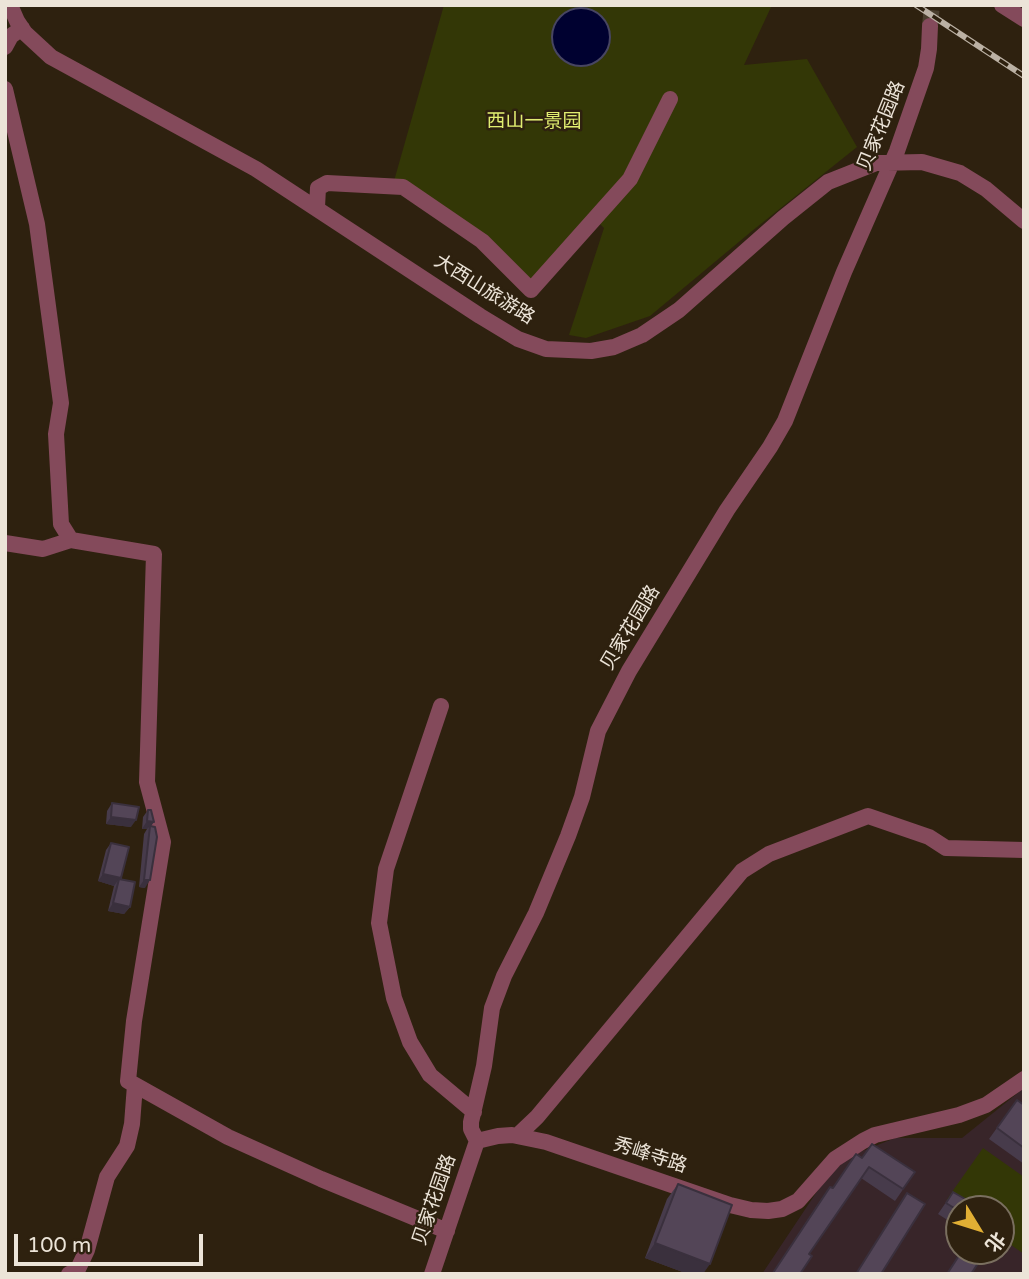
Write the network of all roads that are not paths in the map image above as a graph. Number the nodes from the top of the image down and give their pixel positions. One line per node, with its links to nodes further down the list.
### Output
1 (10, 5): 5 (street, 大西山旅游路)
2 (1002, 5): 3 (street)
3 (1024, 19)
4 (930, 26): 9 (street, 贝家花园路)
5 (22, 28): 6 (street); 10 (street, 大西山旅游路)
6 (5, 47)
7 (5, 89): 12 (street)
8 (670, 99): 10 (street)
9 (892, 162): 10 (street, 大西山旅游路); 11 (street, 大西山旅游路); 18 (street, 贝家花园路)
10 (317, 207)
11 (1024, 221)
12 (71, 540): 13 (street); 17 (street)
13 (5, 542)
14 (441, 706): 18 (street)
15 (1024, 850): 19 (street)
16 (1024, 1079): 19 (street, 秀峰寺路)
17 (135, 1085): 21 (street); 22 (street)
18 (474, 1112): 20 (street, 贝家花园路)
19 (517, 1136): 20 (street, 秀峰寺路)
20 (477, 1141): 21 (street, 贝家花园路)
21 (447, 1231): 23 (street, 贝家花园路)
22 (69, 1274)
23 (432, 1274)

